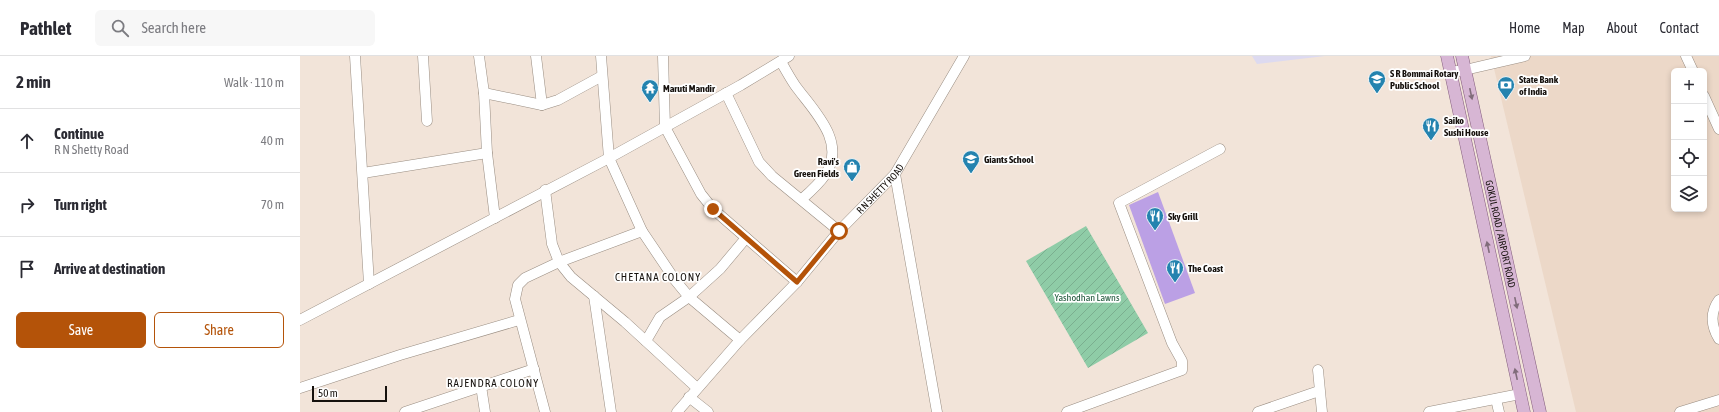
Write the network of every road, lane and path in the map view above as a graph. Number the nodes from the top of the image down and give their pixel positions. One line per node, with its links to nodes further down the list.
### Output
1 (355, 56): 27 (street)
2 (423, 56): 21 (street)
3 (479, 56): 18 (street)
4 (536, 56): 20 (street)
5 (600, 56): 16 (street)
6 (663, 56): 22 (street)
7 (964, 56): 28 (street, R N SHETTY ROAD)
8 (1447, 56): 15 (main road, GOKUL ROAD / AIRPORT ROAD)
9 (1462, 56): 14 (main road, GOKUL ROAD / AIRPORT ROAD)
10 (1525, 56): 14 (street)
11 (1686, 56): 13 (street)
12 (785, 59): 17 (street); 30 (street)
13 (1692, 68)
14 (1465, 70): 15 (street); 71 (main road, GOKUL ROAD / AIRPORT ROAD, one-way to 71)
15 (1450, 72): 52 (main road, GOKUL ROAD / AIRPORT ROAD, one-way to 15)
16 (602, 76): 20 (street); 26 (street)
17 (726, 93): 22 (street); 30 (street)
18 (484, 94): 20 (street); 25 (street)
19 (1707, 103): 23 (street)
20 (542, 105)
21 (427, 121)
22 (665, 127): 26 (street); 34 (street)
23 (1719, 129)
24 (1220, 149): 65 (street)
25 (487, 153): 27 (street); 31 (street)
26 (609, 158): 29 (street); 32 (street)
27 (363, 173): 37 (street)
28 (895, 174): 33 (street, R N SHETTY ROAD); 64 (street)
29 (545, 190): 31 (street); 35 (street)
30 (802, 199): 33 (street)
31 (495, 218): 37 (street)
32 (642, 231): 35 (street); 39 (street)
33 (839, 231): 36 (street, R N SHETTY ROAD)
34 (746, 238): 36 (street); 39 (street)
35 (558, 262): 38 (street); 42 (street)
36 (797, 282): 44 (street, R N SHETTY ROAD)
37 (369, 284): 41 (street)
38 (594, 296): 45 (street); 61 (street)
39 (689, 297): 44 (street); 45 (street)
40 (1719, 300): 43 (street)
41 (300, 320)
42 (519, 320): 46 (street); 49 (street)
43 (1719, 339)
44 (740, 340): 50 (street, R N SHETTY ROAD)
45 (646, 341): 50 (street)
46 (534, 369): 48 (street); 60 (street)
47 (1318, 370): 51 (street)
48 (481, 386): 56 (street); 59 (street)
49 (300, 388)
50 (697, 388): 53 (street, R N SHETTY ROAD)
51 (1319, 391): 66 (street); 67 (street)
52 (1520, 394): 54 (street); 70 (main road, GOKUL ROAD / AIRPORT ROAD)
53 (689, 397): 62 (street, R N SHETTY ROAD); 63 (street)
54 (1496, 399): 57 (street); 69 (street)
55 (1719, 400): 72 (street)
56 (417, 410): 58 (street)
57 (1447, 410): 68 (street)
58 (405, 412)
59 (485, 412)
60 (545, 412)
61 (611, 412)
62 (677, 412)
63 (708, 412)
64 (937, 412)
65 (1067, 412)
66 (1258, 412)
67 (1322, 412)
68 (1429, 412)
69 (1499, 412)
70 (1524, 412)
71 (1540, 412)
72 (1680, 412)

